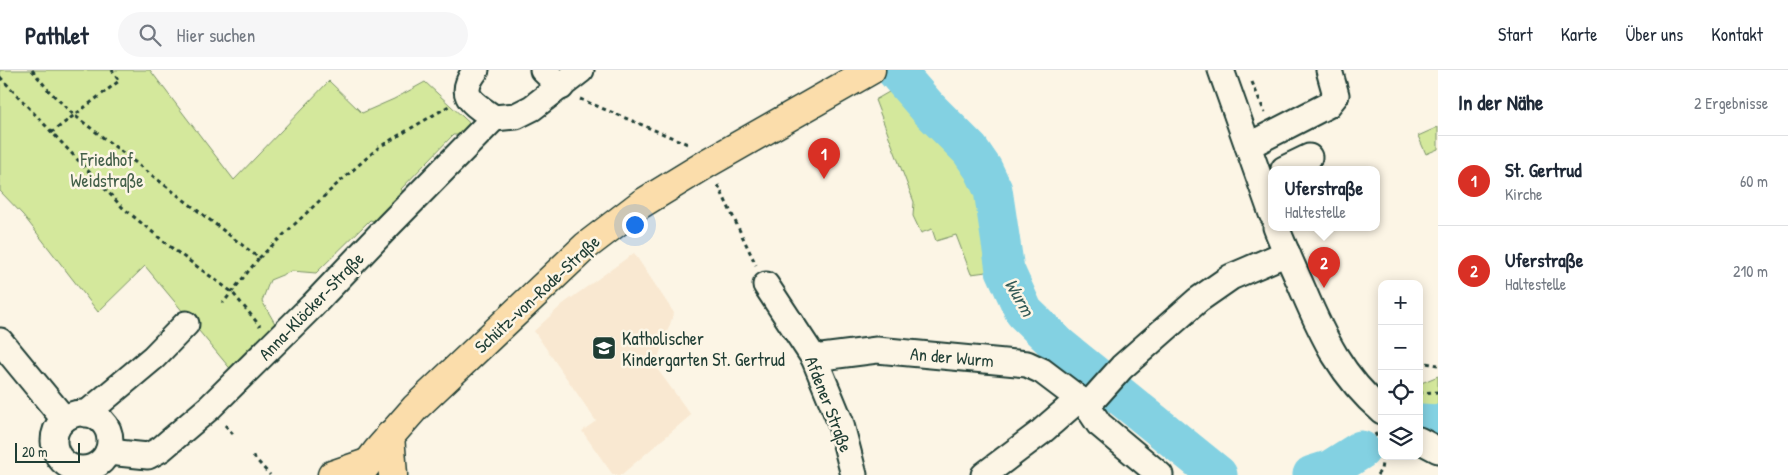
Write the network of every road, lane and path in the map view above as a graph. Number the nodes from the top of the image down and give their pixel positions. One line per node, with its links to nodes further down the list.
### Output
1 (32, 70): 12 (path)
2 (112, 70): 12 (path)
3 (476, 70): 11 (street)
4 (543, 70): 10 (street)
5 (581, 70): 10 (street)
6 (871, 70): 16 (main road, Schütz-von-Rode-Straße)
7 (1221, 70): 15 (street)
8 (1329, 70): 15 (street)
9 (0, 77): 14 (path)
10 (561, 87): 13 (street); 16 (path)
11 (467, 95): 13 (street); 22 (path)
12 (74, 115): 14 (path); 22 (path)
13 (494, 118): 28 (street, Anna-Klöcker-Straße)
14 (51, 133): 24 (path)
15 (1248, 146): 19 (street)
16 (703, 156): 23 (path); 37 (main road, Schütz-von-Rode-Straße)
17 (1309, 158): 18 (street)
18 (1291, 166)
19 (1266, 179)
20 (1278, 231): 21 (street)
21 (1287, 253): 34 (street); 35 (street)
22 (259, 258): 24 (path)
23 (766, 285): 29 (street, Afdener Straße)
24 (232, 292): 25 (path); 28 (path)
25 (223, 303)
26 (186, 324): 36 (street)
27 (0, 341): 36 (street)
28 (275, 343): 38 (street, Anna-Klöcker-Straße)
29 (814, 358): 34 (street, An der Wurm); 45 (street, Afdener Straße)
30 (1423, 362): 31 (path)
31 (1438, 364)
32 (1438, 392): 33 (path)
33 (1423, 393)
34 (1087, 400): 46 (street); 47 (street, An der Wurm)
35 (1378, 407)
36 (75, 416): 38 (street); 38 (street)
37 (390, 435): 41 (main road, Schütz-von-Rode-Straße); 44 (main road)
38 (108, 452)
39 (253, 456): 42 (path)
40 (1382, 460): 48 (path)
41 (363, 469): 43 (main road)
42 (270, 475)
43 (332, 475)
44 (393, 475)
45 (854, 475)
46 (984, 475)
47 (1160, 475)
48 (1377, 475)

